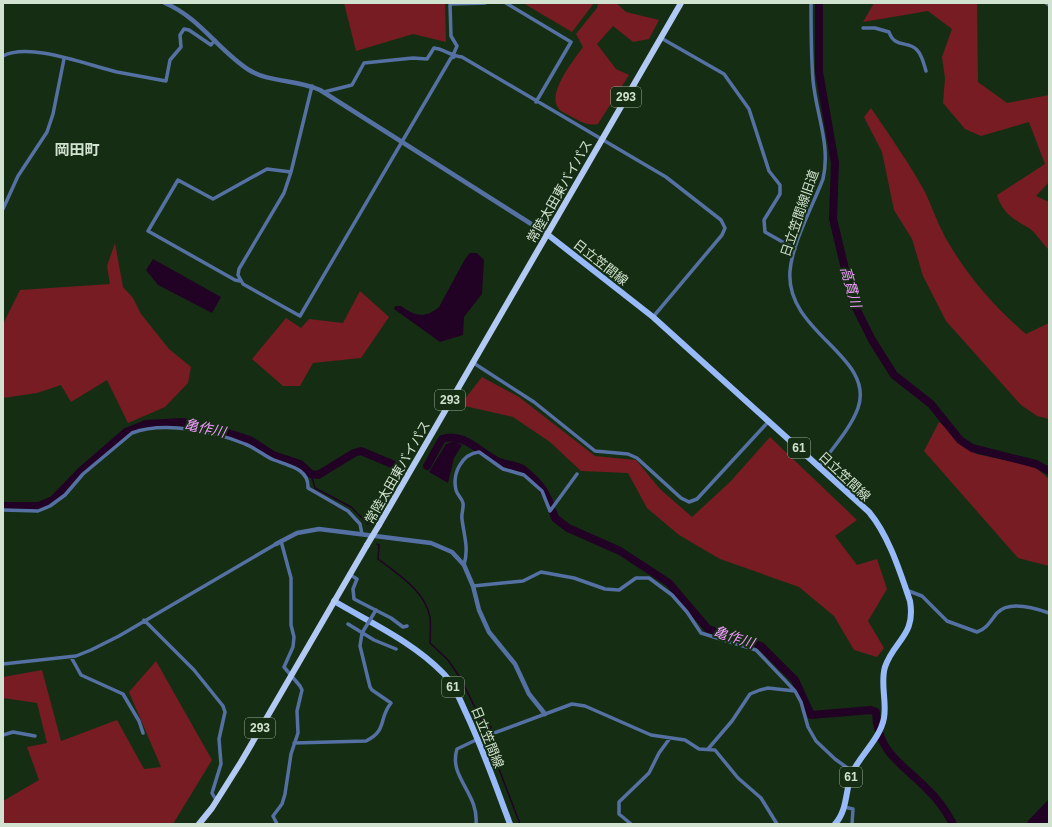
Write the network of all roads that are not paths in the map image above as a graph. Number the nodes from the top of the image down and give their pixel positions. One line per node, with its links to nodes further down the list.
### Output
1 (165, 3): 10 (street)
2 (485, 3): 12 (street)
3 (506, 3): 17 (street)
4 (681, 3): 9 (highway, 常陸太田東バイパス / 293)
5 (811, 3): 23 (street, 日立笠間線旧道)
6 (1046, 3): 7 (street)
7 (1049, 5)
8 (863, 28): 14 (street)
9 (661, 38): 18 (highway, 常陸太田東バイパス / 293); 23 (street)
10 (215, 40): 13 (street); 15 (street)
11 (3, 56): 13 (street)
12 (454, 57): 16 (street); 17 (street); 19 (street)
13 (64, 59): 21 (street)
14 (926, 71)
15 (312, 86): 16 (street); 20 (street)
16 (324, 92): 19 (street)
17 (536, 102): 18 (street)
18 (601, 140): 22 (highway, 常陸太田東バイパス / 293); 25 (street)
19 (402, 142): 22 (street); 24 (street)
20 (291, 172): 24 (street); 24 (street)
21 (3, 209)
22 (547, 234): 25 (main road, 日立笠間線 / 61); 26 (highway, 常陸太田東バイパス / 293)
23 (795, 249): 28 (street, 日立笠間線旧道)
24 (240, 280)
25 (653, 317): 27 (main road, 日立笠間線 / 61)
26 (472, 362): 27 (street); 35 (highway, 常陸太田東バイパス / 293, bridge)
27 (769, 420): 28 (main road, 日立笠間線 / 61)
28 (819, 467): 37 (main road, 日立笠間線 / 61)
29 (577, 474): 34 (street)
30 (3, 510): 31 (street)
31 (362, 534): 32 (street); 34 (street)
32 (281, 540): 33 (street); 48 (street)
33 (276, 544): 41 (street)
34 (464, 565): 36 (street)
35 (350, 574): 38 (highway, 常陸太田東バイパス / 293); 39 (street)
36 (472, 586): 49 (street); 50 (street)
37 (906, 590): 40 (street); 58 (main road, 日立笠間線 / 61)
38 (334, 600): 48 (highway, 常陸太田東バイパス / 293); 55 (main road, 日立笠間線 / 61)
39 (376, 610): 43 (street); 44 (street, bridge)
40 (1049, 613)
41 (144, 620): 46 (street); 59 (street)
42 (348, 624): 44 (street)
43 (407, 626)
44 (362, 633): 45 (street); 56 (street)
45 (396, 649)
46 (71, 657): 47 (street); 51 (street)
47 (3, 664)
48 (291, 676): 56 (street); 59 (highway, 常陸太田東バイパス / 293)
49 (795, 691): 57 (street); 58 (street)
50 (545, 714): 54 (street); 55 (street)
51 (142, 733)
52 (3, 735): 53 (street)
53 (35, 736)
54 (670, 738): 57 (street); 65 (street)
55 (478, 739): 63 (street); 64 (main road, 日立笠間線 / 61)
56 (294, 743): 62 (street)
57 (708, 749): 66 (street)
58 (853, 772): 60 (main road, 日立笠間線 / 61)
59 (216, 800): 61 (highway, 常陸太田東バイパス / 293)
60 (844, 807): 67 (main road, 日立笠間線 / 61); 68 (street)
61 (199, 824)
62 (277, 824)
63 (476, 824)
64 (510, 824)
65 (631, 824)
66 (777, 824)
67 (834, 824)
68 (852, 824)

